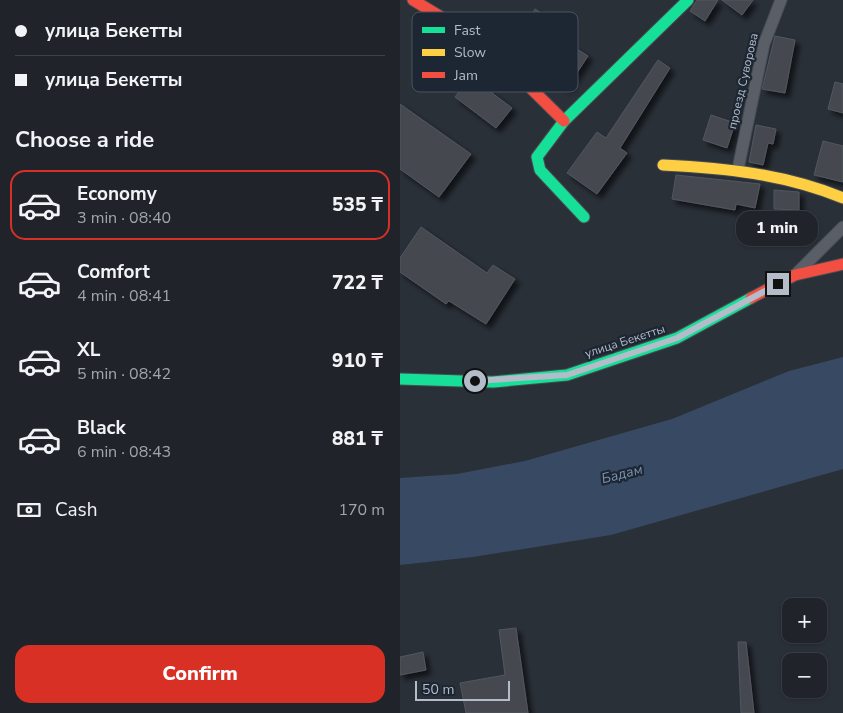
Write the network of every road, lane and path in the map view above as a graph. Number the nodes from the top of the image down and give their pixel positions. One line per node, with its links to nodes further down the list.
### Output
1 (413, 0): 4 (street)
2 (688, 0): 6 (street)
3 (781, 0): 8 (street, проезд Суворова)
4 (433, 12)
5 (535, 92): 6 (street)
6 (564, 121): 10 (street)
7 (663, 165): 8 (street)
8 (738, 169): 9 (street)
9 (843, 198)
10 (584, 217)
11 (843, 227): 13 (street)
12 (843, 264): 13 (street, улица Бекетты)
13 (795, 275): 14 (street, улица Бекетты)
14 (400, 379)

